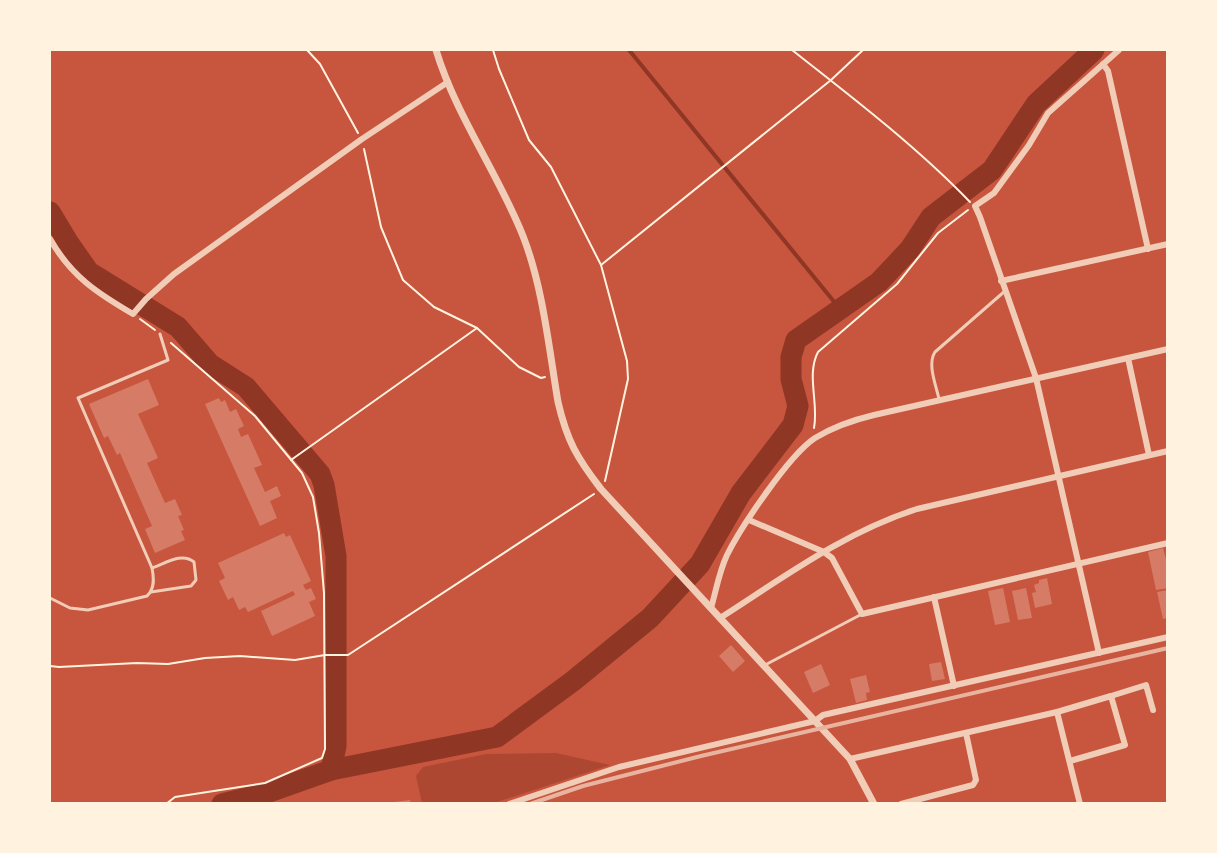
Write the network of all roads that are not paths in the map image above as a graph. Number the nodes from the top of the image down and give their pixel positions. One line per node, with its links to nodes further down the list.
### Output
1 (436, 50): 4 (street)
2 (1119, 50): 3 (street)
3 (1103, 64): 7 (street); 8 (street)
4 (448, 82): 5 (street); 26 (street)
5 (50, 240)
6 (1167, 244): 7 (street)
7 (1148, 249): 8 (street)
8 (1001, 281): 9 (street)
9 (1005, 291): 13 (street); 14 (lane)
10 (160, 334): 22 (lane)
11 (1167, 349): 12 (street)
12 (1128, 358): 13 (street); 16 (street)
13 (1036, 378): 14 (street); 17 (street)
14 (939, 399): 18 (street)
15 (1167, 451): 16 (street)
16 (1149, 455): 17 (street)
17 (1058, 475): 20 (street); 21 (street)
18 (749, 520): 20 (street); 26 (street)
19 (1167, 543): 21 (street)
20 (824, 552): 27 (street); 28 (street)
21 (1079, 564): 24 (street); 30 (street)
22 (152, 568): 23 (lane); 23 (lane)
23 (151, 592): 25 (lane)
24 (934, 597): 27 (street); 32 (street)
25 (50, 598)
26 (711, 608): 28 (street)
27 (862, 614): 31 (lane)
28 (720, 618): 31 (street)
29 (1167, 637): 30 (street)
30 (1099, 653): 32 (street)
31 (764, 665): 36 (street)
32 (954, 686): 36 (street)
33 (1111, 696): 34 (street); 35 (street); 39 (street)
34 (1154, 710)
35 (1057, 712): 37 (street); 39 (street)
36 (815, 721): 38 (street); 40 (street)
37 (966, 733): 38 (street); 42 (street)
38 (850, 759): 41 (street)
39 (1070, 761): 43 (street)
40 (509, 804)
41 (874, 804)
42 (902, 804)
43 (1080, 804)

